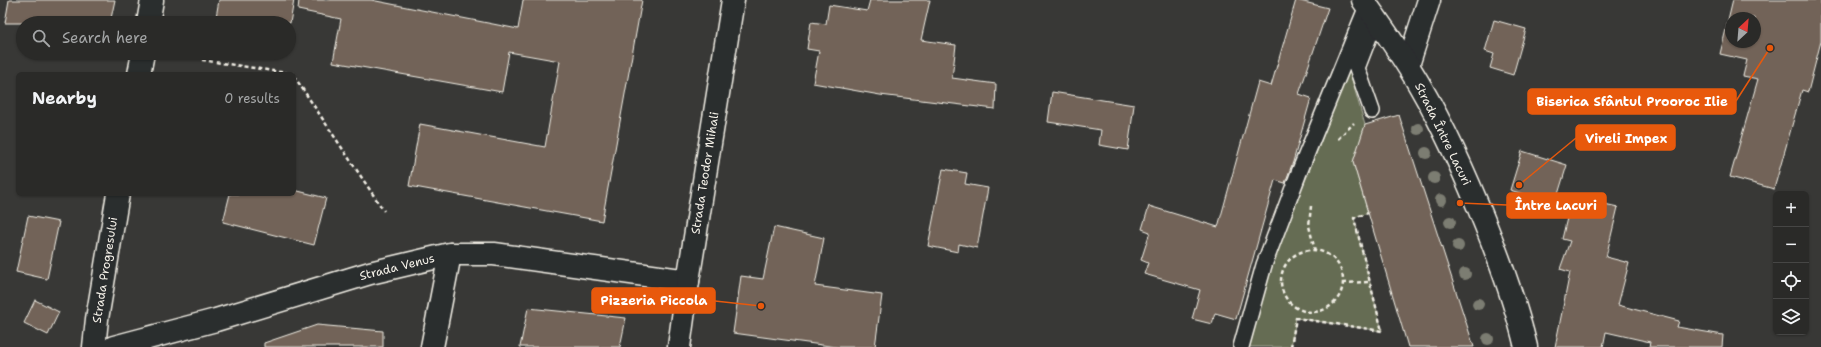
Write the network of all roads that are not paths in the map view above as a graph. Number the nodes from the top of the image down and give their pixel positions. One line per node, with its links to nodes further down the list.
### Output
1 (152, 0): 5 (street)
2 (734, 0): 12 (street, Strada Teodor Mihali)
3 (1429, 0): 7 (street)
4 (1369, 9): 7 (street, Strada Între Lacuri); 9 (lane); 17 (lane)
5 (149, 16)
6 (142, 60): 8 (street)
7 (1408, 65): 18 (street, Strada Între Lacuri)
8 (139, 72)
9 (1372, 111)
10 (118, 196): 13 (street, Strada Progresului)
11 (450, 254): 12 (street, Strada Venus); 14 (street, Strada Venus); 15 (street)
12 (688, 281): 16 (street, Strada Teodor Mihali)
13 (94, 347)
14 (114, 347)
15 (432, 347)
16 (679, 347)
17 (1241, 347)
18 (1526, 347)

